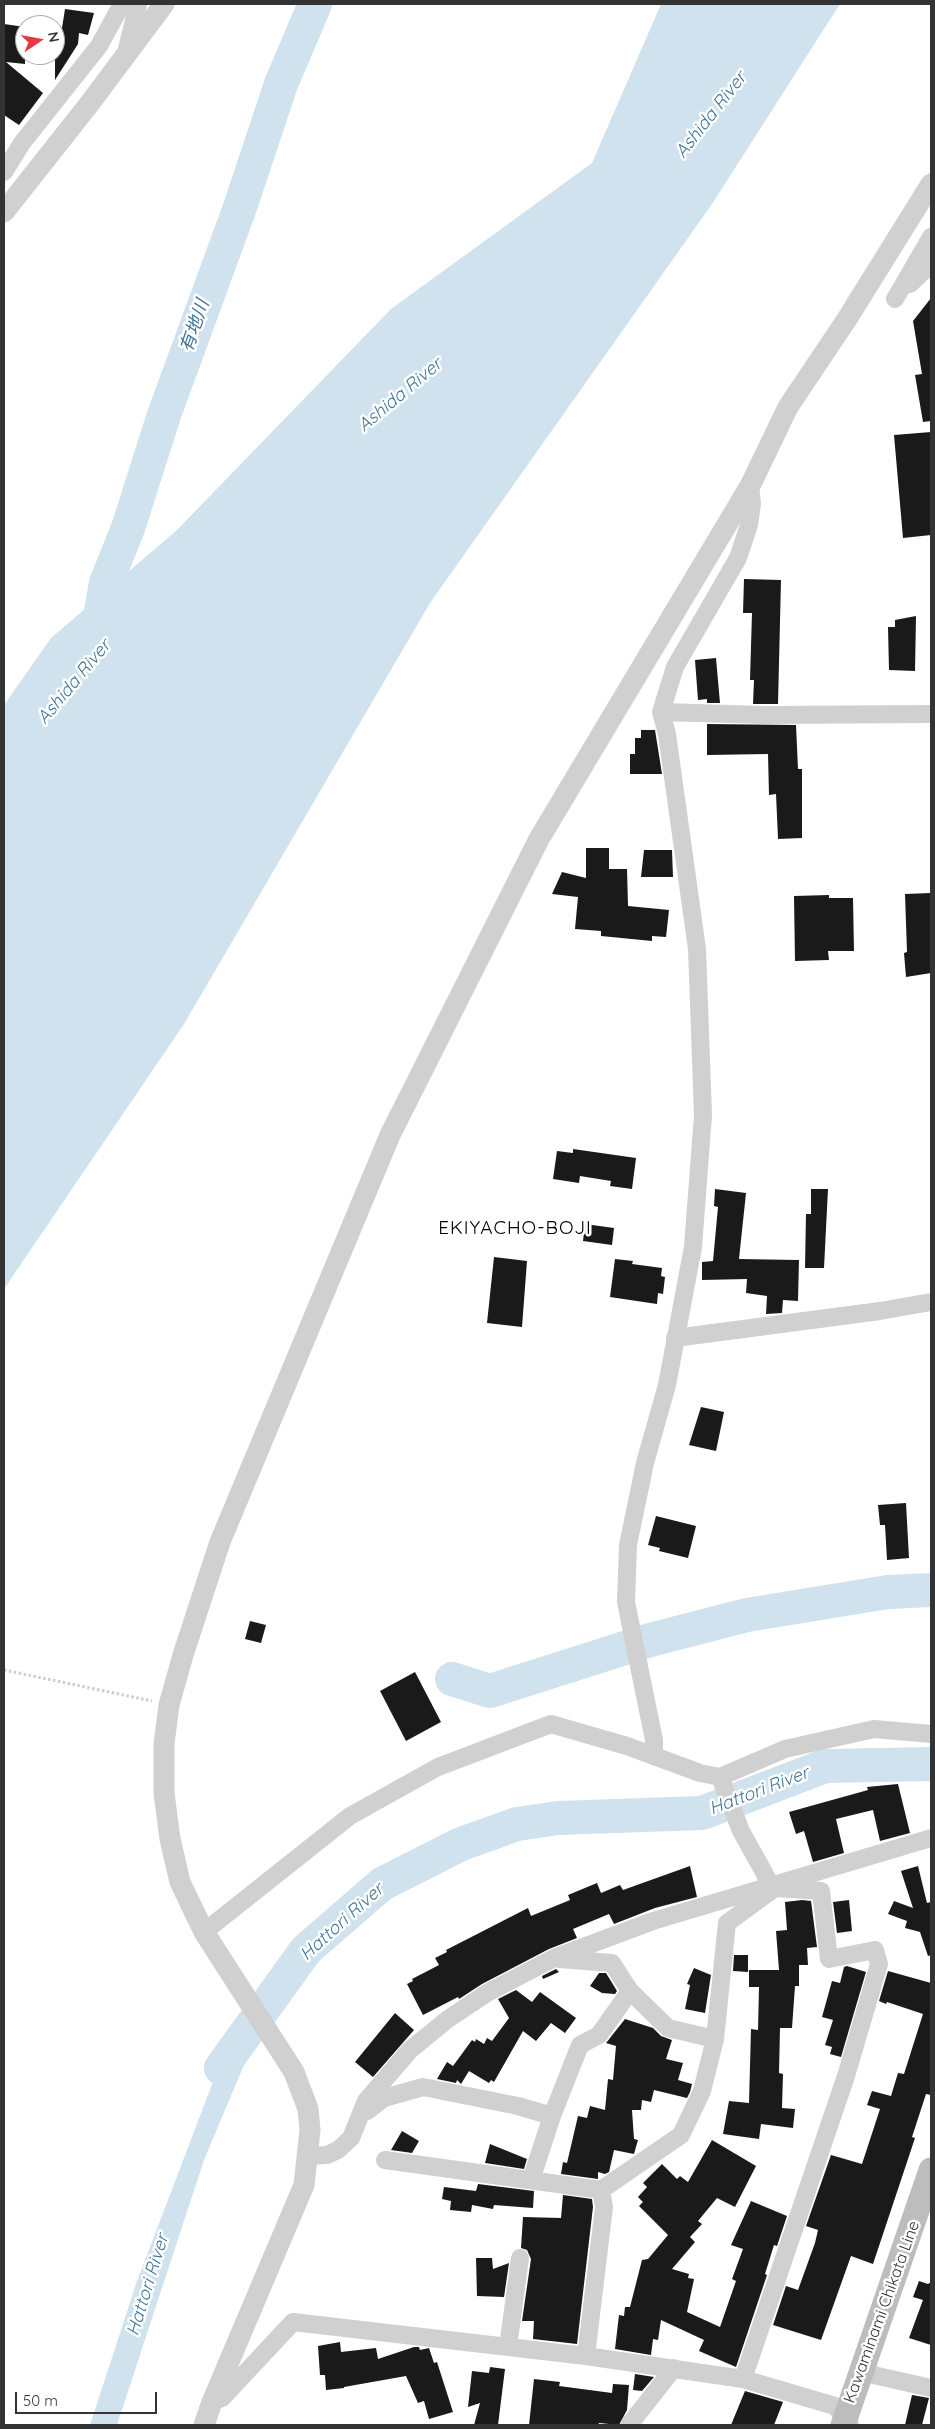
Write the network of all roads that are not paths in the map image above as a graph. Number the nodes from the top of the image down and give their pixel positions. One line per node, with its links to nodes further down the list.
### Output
1 (122, 4): 5 (street)
2 (138, 4): 4 (street)
3 (164, 4): 4 (street)
4 (125, 56): 7 (street)
5 (4, 172)
6 (931, 184): 10 (street)
7 (4, 212)
8 (931, 237): 9 (street)
9 (931, 264)
10 (750, 486): 11 (street); 20 (street)
11 (661, 712): 12 (street); 14 (street)
12 (931, 714)
13 (931, 1302): 14 (street)
14 (675, 1338): 16 (street)
15 (931, 1734): 17 (street)
16 (654, 1755): 17 (street); 20 (street)
17 (722, 1780): 19 (street)
18 (931, 1838): 19 (street)
19 (773, 1886): 21 (street); 23 (street); 36 (street)
20 (209, 1939): 26 (street)
21 (554, 1958): 22 (street); 24 (street)
22 (630, 1991): 23 (street); 25 (street)
23 (715, 2039): 30 (street)
24 (359, 2114): 25 (street); 26 (street)
25 (552, 2116): 29 (street)
26 (308, 2156): 38 (street)
27 (385, 2160): 29 (street)
28 (931, 2170): 35 (main road, Kawaminami Chikata Line)
29 (531, 2180): 30 (street)
30 (601, 2190): 33 (street)
31 (520, 2258): 32 (street)
32 (508, 2347): 33 (street); 38 (street)
33 (586, 2356): 34 (street)
34 (674, 2368): 36 (street); 41 (street)
35 (860, 2372): 37 (street); 39 (main road, Kawaminami Chikata Line)
36 (743, 2379): 39 (street)
37 (931, 2388)
38 (212, 2402): 40 (street)
39 (845, 2423)
40 (204, 2425)
41 (629, 2425)

